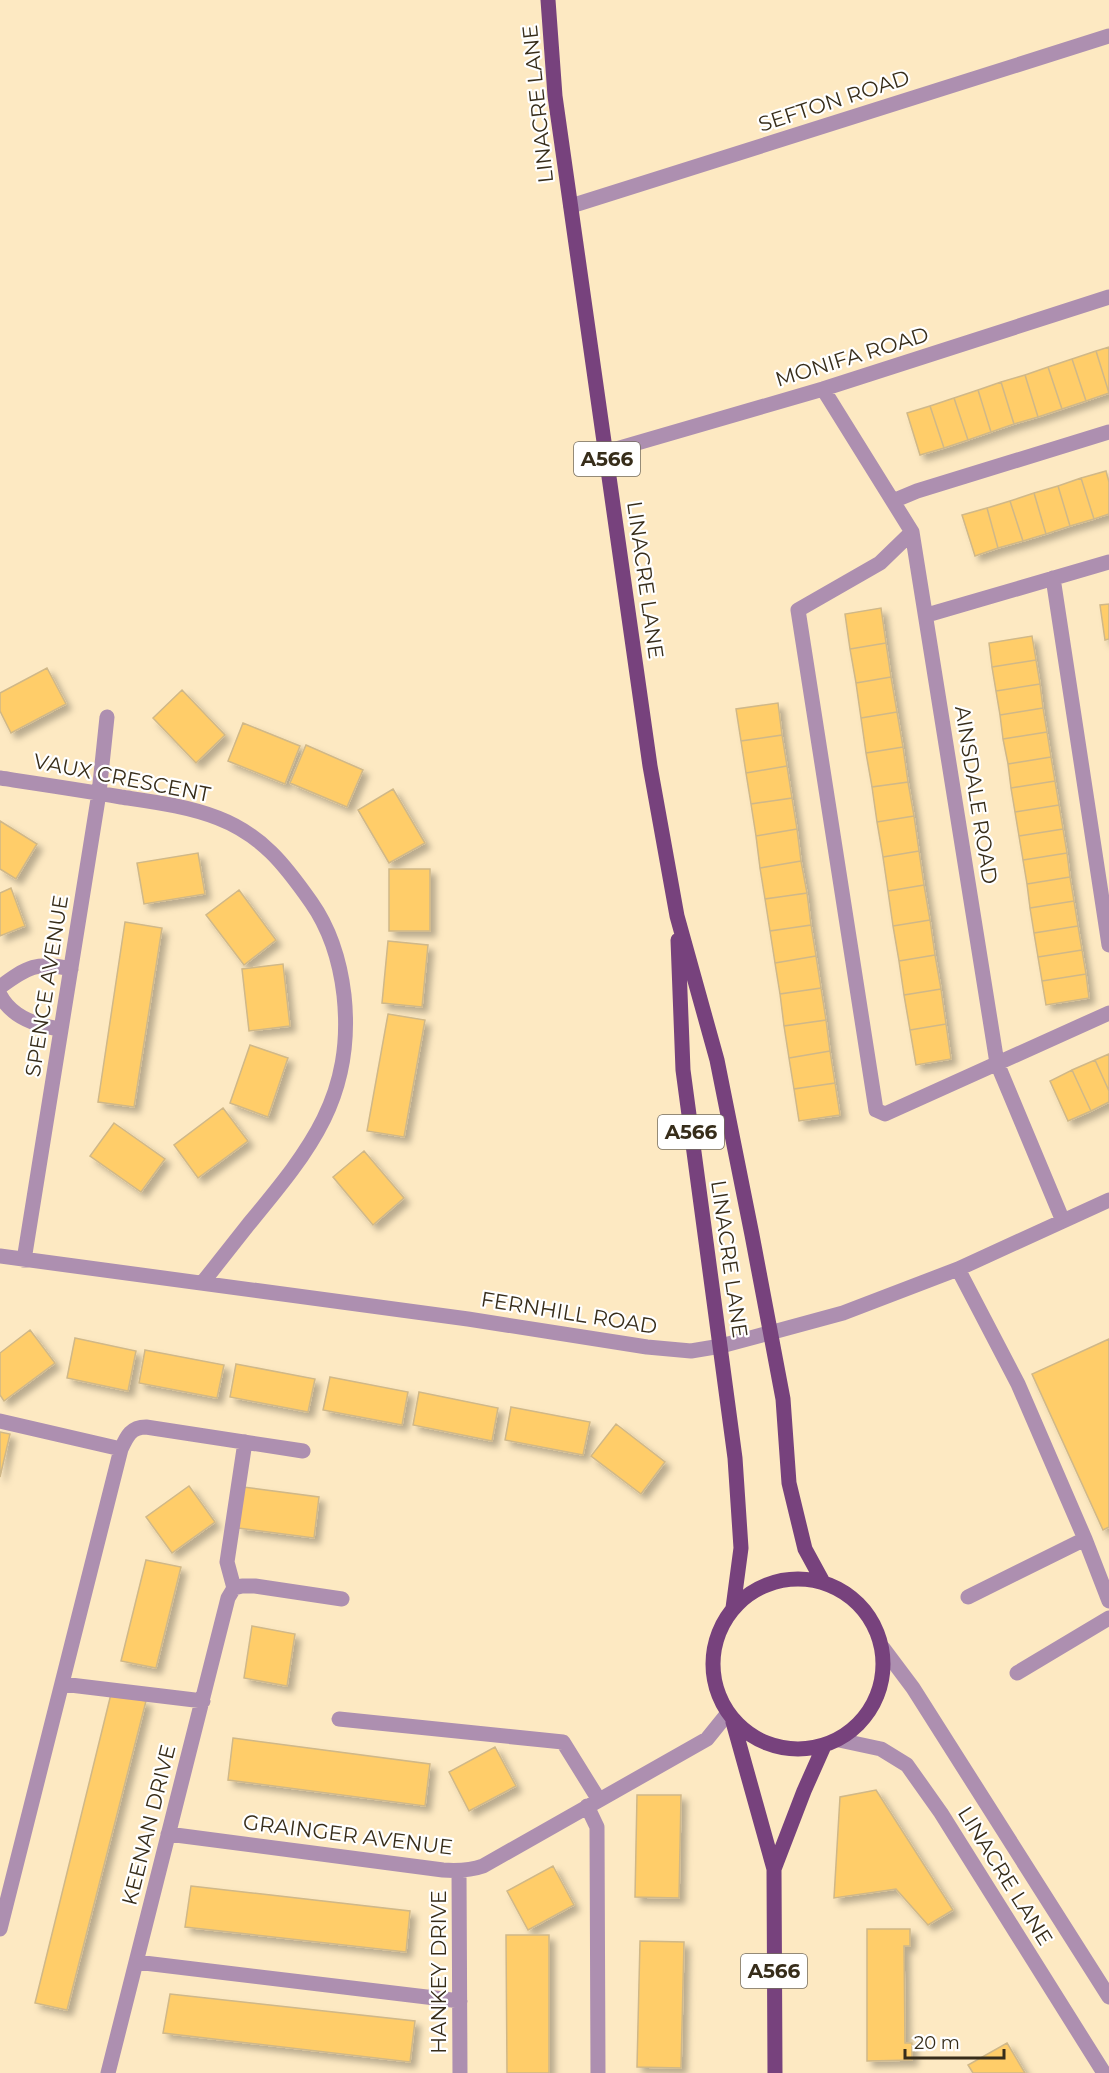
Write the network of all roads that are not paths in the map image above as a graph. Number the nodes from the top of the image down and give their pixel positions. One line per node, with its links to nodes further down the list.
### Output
1 (548, 0): 3 (main road, LINACRE LANE / A566)
2 (1109, 36): 3 (street, SEFTON ROAD)
3 (571, 206): 7 (main road, LINACRE LANE / A566)
4 (1109, 297): 5 (street, MONIFA ROAD)
5 (823, 389): 7 (street, MONIFA ROAD); 8 (street, AINSDALE ROAD)
6 (1109, 432): 8 (street)
7 (606, 452): 16 (main road, LINACRE LANE / A566)
8 (893, 501): 9 (street, AINSDALE ROAD)
9 (912, 532): 12 (street, AINSDALE ROAD); 23 (street)
10 (1109, 562): 11 (street)
11 (1053, 578): 12 (street); 17 (street)
12 (927, 615): 23 (street, AINSDALE ROAD)
13 (107, 717): 15 (street, SPENCE AVENUE)
14 (0, 778): 15 (street, VAUX CRESCENT)
15 (99, 793): 18 (street, SPENCE AVENUE); 29 (street, VAUX CRESCENT)
16 (677, 915): 30 (main road, LINACRE LANE / A566); 31 (main road, LINACRE LANE / A566)
17 (1109, 945)
18 (71, 969): 19 (street); 22 (street, SPENCE AVENUE)
19 (0, 987)
20 (0, 995): 22 (street)
21 (1109, 1013): 23 (street)
22 (62, 1029): 27 (street, SPENCE AVENUE)
23 (997, 1064): 25 (street, AINSDALE ROAD)
24 (1109, 1200): 25 (street, FERNHILL ROAD)
25 (1063, 1221): 28 (street, FERNHILL ROAD)
26 (0, 1256): 27 (street, FERNHILL ROAD)
27 (24, 1260): 29 (street, FERNHILL ROAD)
28 (958, 1269): 30 (street, FERNHILL ROAD); 36 (street)
29 (203, 1282): 31 (street, FERNHILL ROAD)
30 (770, 1331): 31 (street, FERNHILL ROAD); 37 (main road, LINACRE LANE / A566)
31 (720, 1346): 42 (main road, LINACRE LANE / A566)
32 (0, 1421): 34 (street)
33 (245, 1442): 34 (street); 35 (street); 38 (street)
34 (121, 1449): 46 (street)
35 (303, 1451)
36 (1085, 1539): 39 (street); 41 (street)
37 (823, 1582): 42 (main road); 44 (main road)
38 (234, 1588): 40 (street); 47 (street, KEENAN DRIVE)
39 (968, 1598)
40 (342, 1599)
41 (1109, 1599)
42 (733, 1608): 48 (main road)
43 (1109, 1618): 45 (street)
44 (883, 1648): 50 (main road); 58 (street, LINACRE LANE)
45 (1017, 1673)
46 (62, 1684): 47 (street); 56 (street)
47 (203, 1701): 53 (street, KEENAN DRIVE)
48 (730, 1717): 51 (main road); 52 (street, GRAINGER AVENUE); 54 (main road, A566)
49 (339, 1719): 52 (street)
50 (839, 1740): 51 (main road); 64 (street, LINACRE LANE)
51 (824, 1746): 54 (main road, A566)
52 (593, 1803): 55 (street, GRAINGER AVENUE); 62 (street)
53 (168, 1834): 55 (street, GRAINGER AVENUE); 57 (street, KEENAN DRIVE)
54 (774, 1869): 63 (main road, A566)
55 (459, 1871): 59 (street, HANKEY DRIVE)
56 (0, 1929)
57 (136, 1962): 59 (street); 60 (street, KEENAN DRIVE)
58 (1109, 1997)
59 (460, 2001): 61 (street, HANKEY DRIVE)
60 (108, 2073)
61 (460, 2073)
62 (598, 2073)
63 (775, 2073)
64 (1104, 2073)

